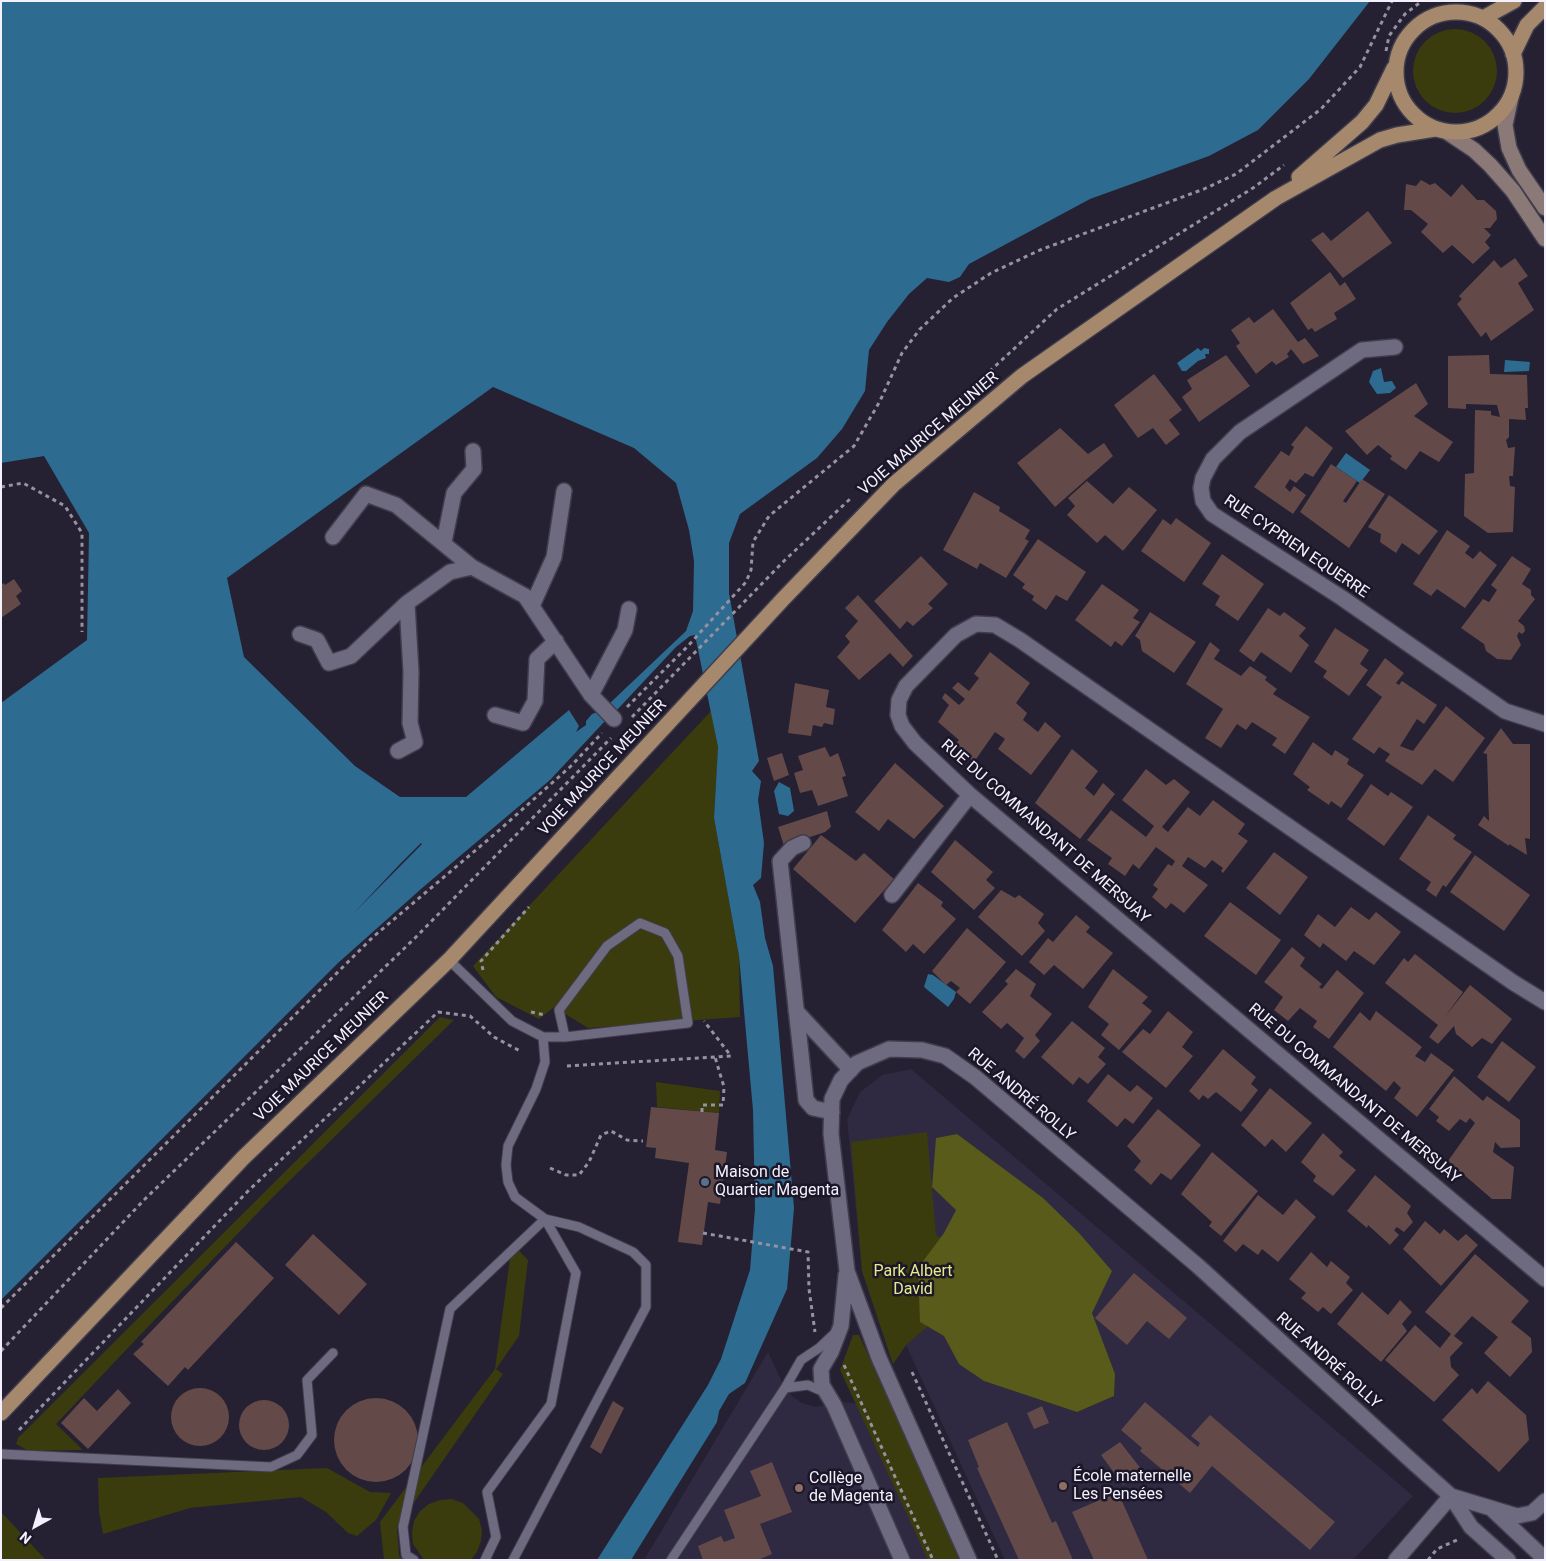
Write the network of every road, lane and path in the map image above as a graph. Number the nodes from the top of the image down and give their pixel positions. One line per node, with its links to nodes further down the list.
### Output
1 (1392, 1): 31 (path)
2 (1422, 1): 7 (path)
3 (1514, 1): 5 (main road)
4 (1545, 7): 6 (main road)
5 (1482, 18): 6 (main road); 7 (main road)
6 (1513, 54): 8 (main road)
7 (1390, 63): 9 (main road); 11 (main road, VOIE MAURICE MEUNIER)
8 (1511, 97): 9 (main road); 12 (main road)
9 (1441, 130): 11 (main road, VOIE MAURICE MEUNIER); 13 (main road)
10 (1291, 160): 15 (path)
11 (1276, 198): 38 (main road, VOIE MAURICE MEUNIER)
12 (1545, 208)
13 (1545, 238)
14 (1395, 347): 32 (street, RUE CYPRIEN EQUERRE)
15 (924, 431)
16 (473, 451): 21 (street)
17 (1, 488): 26 (path)
18 (564, 491): 24 (street)
19 (851, 499): 31 (path)
20 (333, 536): 21 (street)
21 (444, 542): 22 (street)
22 (472, 566): 23 (street); 24 (street)
23 (407, 603): 27 (street); 33 (street)
24 (532, 606): 28 (street)
25 (629, 609): 29 (street)
26 (82, 632)
27 (300, 634)
28 (556, 641): 29 (street); 30 (street)
29 (591, 695): 31 (street)
30 (495, 715)
31 (619, 724): 59 (path); 62 (path)
32 (1545, 724)
33 (398, 751)
34 (970, 795): 36 (street); 40 (street, RUE DU COMMANDANT DE MERSUAY); 58 (street, RUE DU COMMANDANT DE MERSUAY)
35 (803, 843): 42 (street)
36 (892, 895)
37 (529, 907): 39 (path)
38 (450, 960): 45 (lane); 68 (main road, VOIE MAURICE MEUNIER)
39 (484, 972)
40 (1545, 1002)
41 (526, 1011): 44 (path)
42 (796, 1011): 50 (street); 52 (street)
43 (700, 1014): 48 (path)
44 (560, 1016): 46 (lane); 46 (lane)
45 (543, 1037): 46 (lane); 55 (lane)
46 (565, 1037)
47 (520, 1051): 69 (path)
48 (715, 1057): 49 (path); 51 (path)
49 (567, 1066)
50 (851, 1070): 52 (street, RUE ANDRÉ ROLLY); 71 (street, RUE ANDRÉ ROLLY)
51 (702, 1112)
52 (832, 1112): 57 (street, RUE ANDRÉ ROLLY)
53 (643, 1141): 54 (path)
54 (550, 1168)
55 (545, 1219): 76 (lane); 77 (lane); 78 (lane)
56 (703, 1233): 61 (path)
57 (847, 1271): 60 (street); 82 (street, RUE ANDRÉ ROLLY)
58 (1545, 1279)
59 (1, 1308)
60 (841, 1326): 66 (lane); 67 (street)
61 (816, 1341)
62 (1, 1351)
63 (333, 1353): 70 (lane)
64 (842, 1360): 81 (path)
65 (912, 1372): 83 (path)
66 (786, 1388): 67 (lane); 79 (lane)
67 (828, 1394): 80 (street)
68 (1, 1413)
69 (19, 1430)
70 (1, 1454)
71 (1451, 1496): 73 (street, RUE ANDRÉ ROLLY); 84 (street); 86 (street, RUE ANDRÉ ROLLY)
72 (1545, 1501): 73 (street, RUE ANDRÉ ROLLY)
73 (1492, 1509): 75 (street, RUE ANDRÉ ROLLY)
74 (1437, 1549): 85 (path)
75 (1545, 1559)
76 (414, 1560)
77 (485, 1560)
78 (513, 1560)
79 (671, 1560)
80 (902, 1560)
81 (933, 1560)
82 (969, 1560)
83 (998, 1560)
84 (1396, 1560)
85 (1428, 1560)
86 (1508, 1560)

